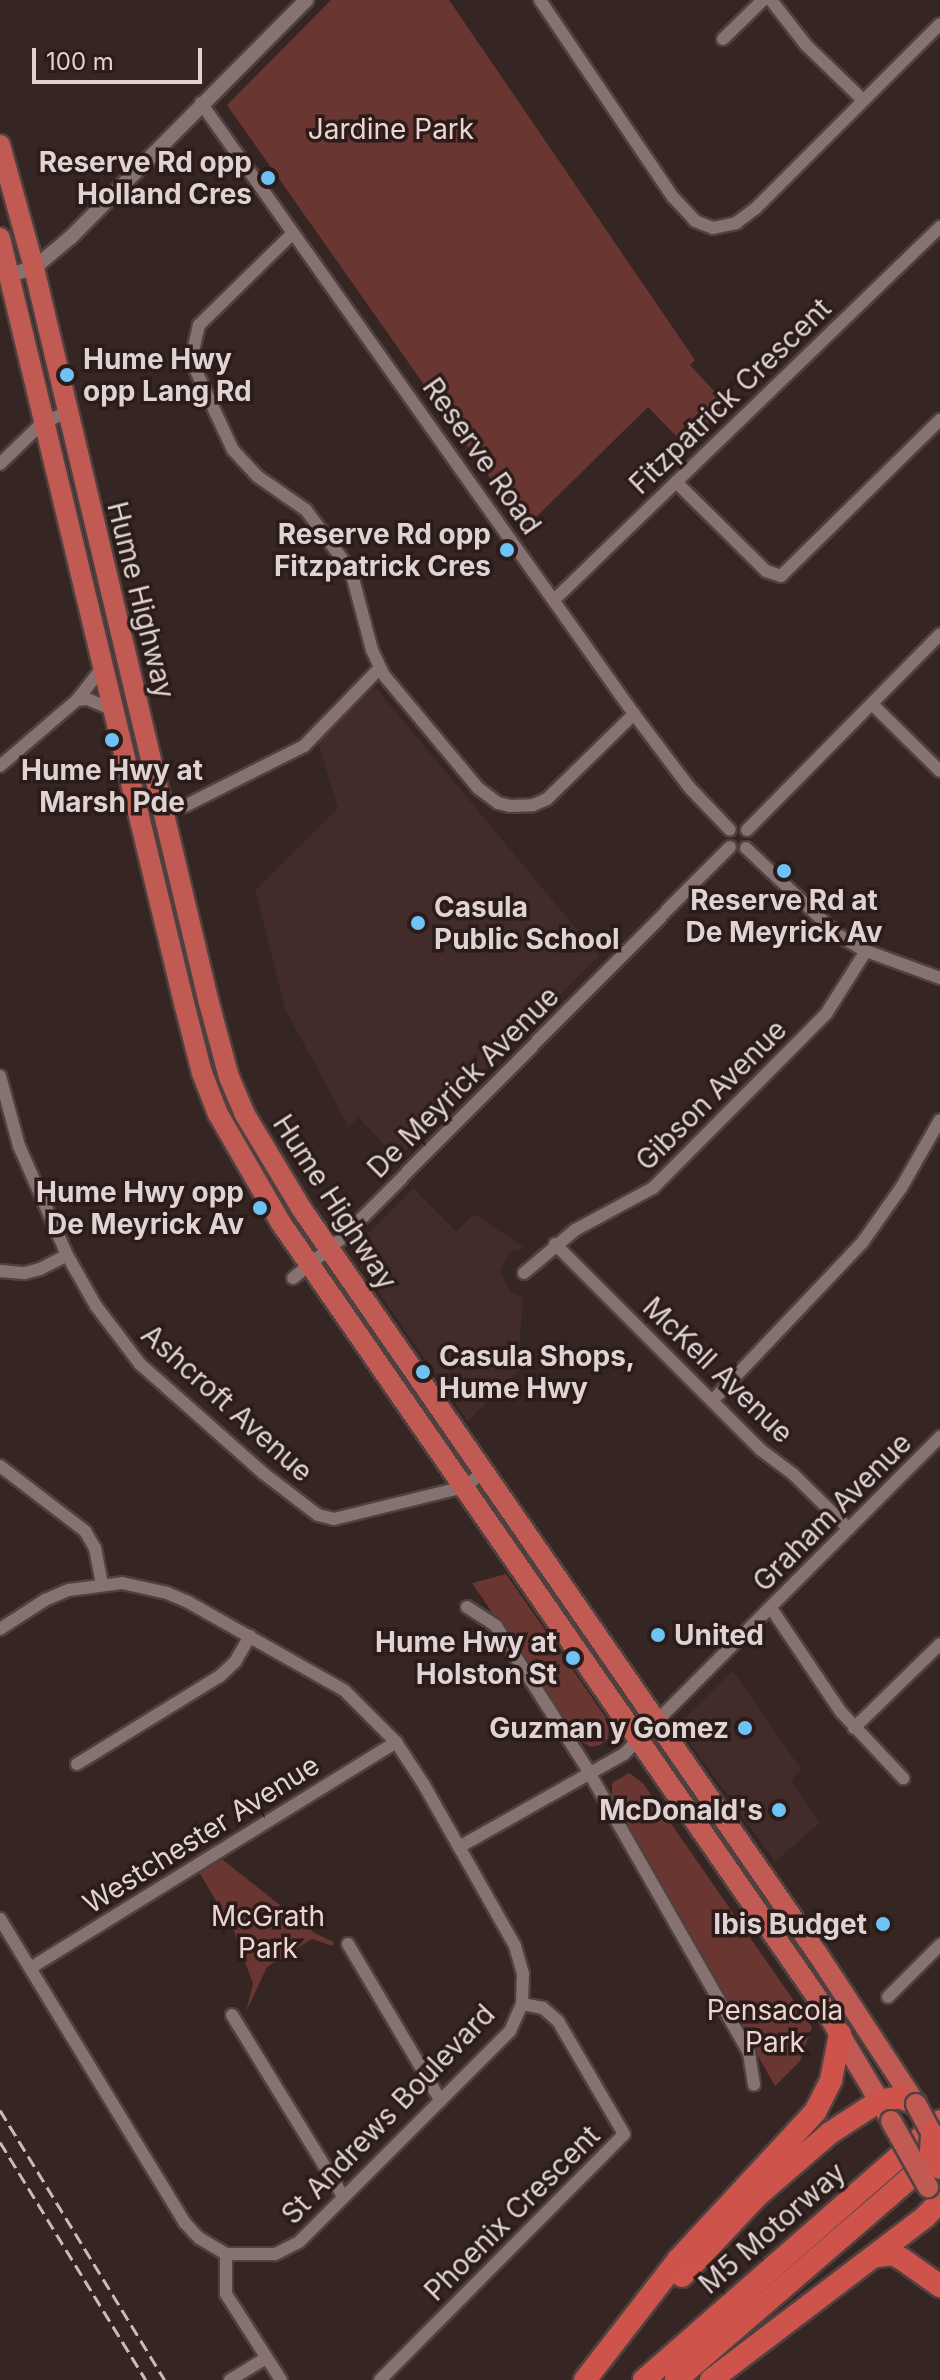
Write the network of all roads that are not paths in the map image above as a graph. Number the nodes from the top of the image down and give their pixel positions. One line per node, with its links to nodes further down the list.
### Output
1 (306, 0): 8 (street)
2 (540, 0): 7 (street)
3 (763, 0): 6 (street)
4 (771, 0): 7 (street)
5 (940, 24): 7 (street)
6 (723, 39)
7 (863, 100)
8 (201, 103): 11 (street, Reserve Road); 13 (street)
9 (0, 145): 13 (highway, Hume Highway)
10 (940, 227): 19 (street, Fitzpatrick Crescent)
11 (293, 233): 20 (street, Reserve Road); 23 (street)
12 (0, 238): 14 (highway, Hume Highway)
13 (34, 268): 14 (street); 15 (highway, Hume Highway)
14 (9, 275): 17 (highway, Hume Highway)
15 (67, 413): 17 (street); 40 (highway, Hume Highway)
16 (940, 420): 19 (street)
17 (43, 422): 18 (street); 22 (highway, Hume Highway)
18 (0, 464)
19 (676, 482): 20 (street, Fitzpatrick Crescent)
20 (554, 600): 27 (street, Reserve Road)
21 (940, 634): 25 (street)
22 (103, 667): 24 (street); 26 (highway, Hume Highway)
23 (379, 669): 27 (street); 30 (street)
24 (77, 700): 26 (street); 28 (street)
25 (872, 704): 29 (street); 32 (street)
26 (112, 709): 42 (highway, Hume Highway)
27 (634, 714): 31 (street, Reserve Road)
28 (0, 766)
29 (940, 771)
30 (185, 806)
31 (730, 830): 32 (street); 33 (street)
32 (747, 830): 34 (street)
33 (730, 847): 34 (street); 40 (street, De Meyrick Avenue)
34 (746, 848): 35 (street)
35 (866, 951): 36 (street); 39 (street, Gibson Avenue)
36 (940, 978)
37 (0, 1076): 41 (street, Ashcroft Avenue)
38 (940, 1120): 46 (street)
39 (555, 1244): 44 (street, Gibson Avenue); 46 (street, McKell Avenue)
40 (329, 1250): 42 (street, De Meyrick Avenue); 49 (highway, Hume Highway)
41 (67, 1255): 43 (street); 50 (street, Ashcroft Avenue)
42 (311, 1266): 45 (street, De Meyrick Avenue); 50 (highway, Hume Highway)
43 (0, 1271)
44 (524, 1273)
45 (293, 1278)
46 (713, 1400): 51 (street, McKell Avenue)
47 (940, 1437): 51 (street, Graham Avenue)
48 (0, 1466): 52 (street)
49 (484, 1472): 50 (street, Ashcroft Avenue); 58 (highway, Hume Highway)
50 (464, 1487): 60 (highway, Hume Highway)
51 (849, 1529): 54 (street, Graham Avenue)
52 (102, 1584): 55 (street, St Andrews Boulevard); 56 (street, St Andrews Boulevard)
53 (467, 1607): 63 (street)
54 (771, 1608): 58 (street, Graham Avenue); 59 (street)
55 (0, 1629)
56 (250, 1636): 61 (street, St Andrews Boulevard); 62 (street)
57 (940, 1644): 59 (street)
58 (657, 1723): 60 (street, Graham Avenue); 77 (highway, Hume Highway)
59 (854, 1728): 64 (street)
60 (639, 1741): 63 (street, Graham Avenue); 73 (highway, Hume Highway)
61 (396, 1742): 65 (street, St Andrews Boulevard); 69 (street, Westchester Avenue)
62 (77, 1764)
63 (590, 1774): 65 (street, Graham Avenue); 74 (street)
64 (903, 1778)
65 (459, 1847): 71 (street, St Andrews Boulevard)
66 (0, 1919): 69 (street)
67 (348, 1944): 75 (street)
68 (940, 1945): 70 (street)
69 (32, 1967): 81 (street)
70 (888, 1997)
71 (522, 2004): 75 (street, St Andrews Boulevard); 88 (street, Phoenix Crescent)
72 (232, 2015): 80 (street)
73 (840, 2034): 76 (highway, Hume Highway); 84 (highway)
74 (754, 2085)
75 (441, 2101): 80 (street, St Andrews Boulevard)
76 (879, 2101): 77 (highway); 79 (highway, Hume Highway, bridge); 84 (highway)
77 (916, 2104): 78 (highway, Hume Highway, bridge)
78 (938, 2139): 79 (highway, bridge); 90 (highway, M5 Motorway); 91 (highway, M5 Motorway)
79 (937, 2194): 82 (highway)
80 (343, 2196): 81 (street, St Andrews Boulevard)
81 (226, 2254): 85 (street)
82 (873, 2257): 83 (highway); 92 (highway)
83 (940, 2286)
84 (620, 2340): 89 (highway)
85 (266, 2358): 86 (street); 87 (street)
86 (230, 2380)
87 (281, 2380)
88 (380, 2380)
89 (585, 2380)
90 (644, 2380)
91 (676, 2380)
92 (711, 2380)

